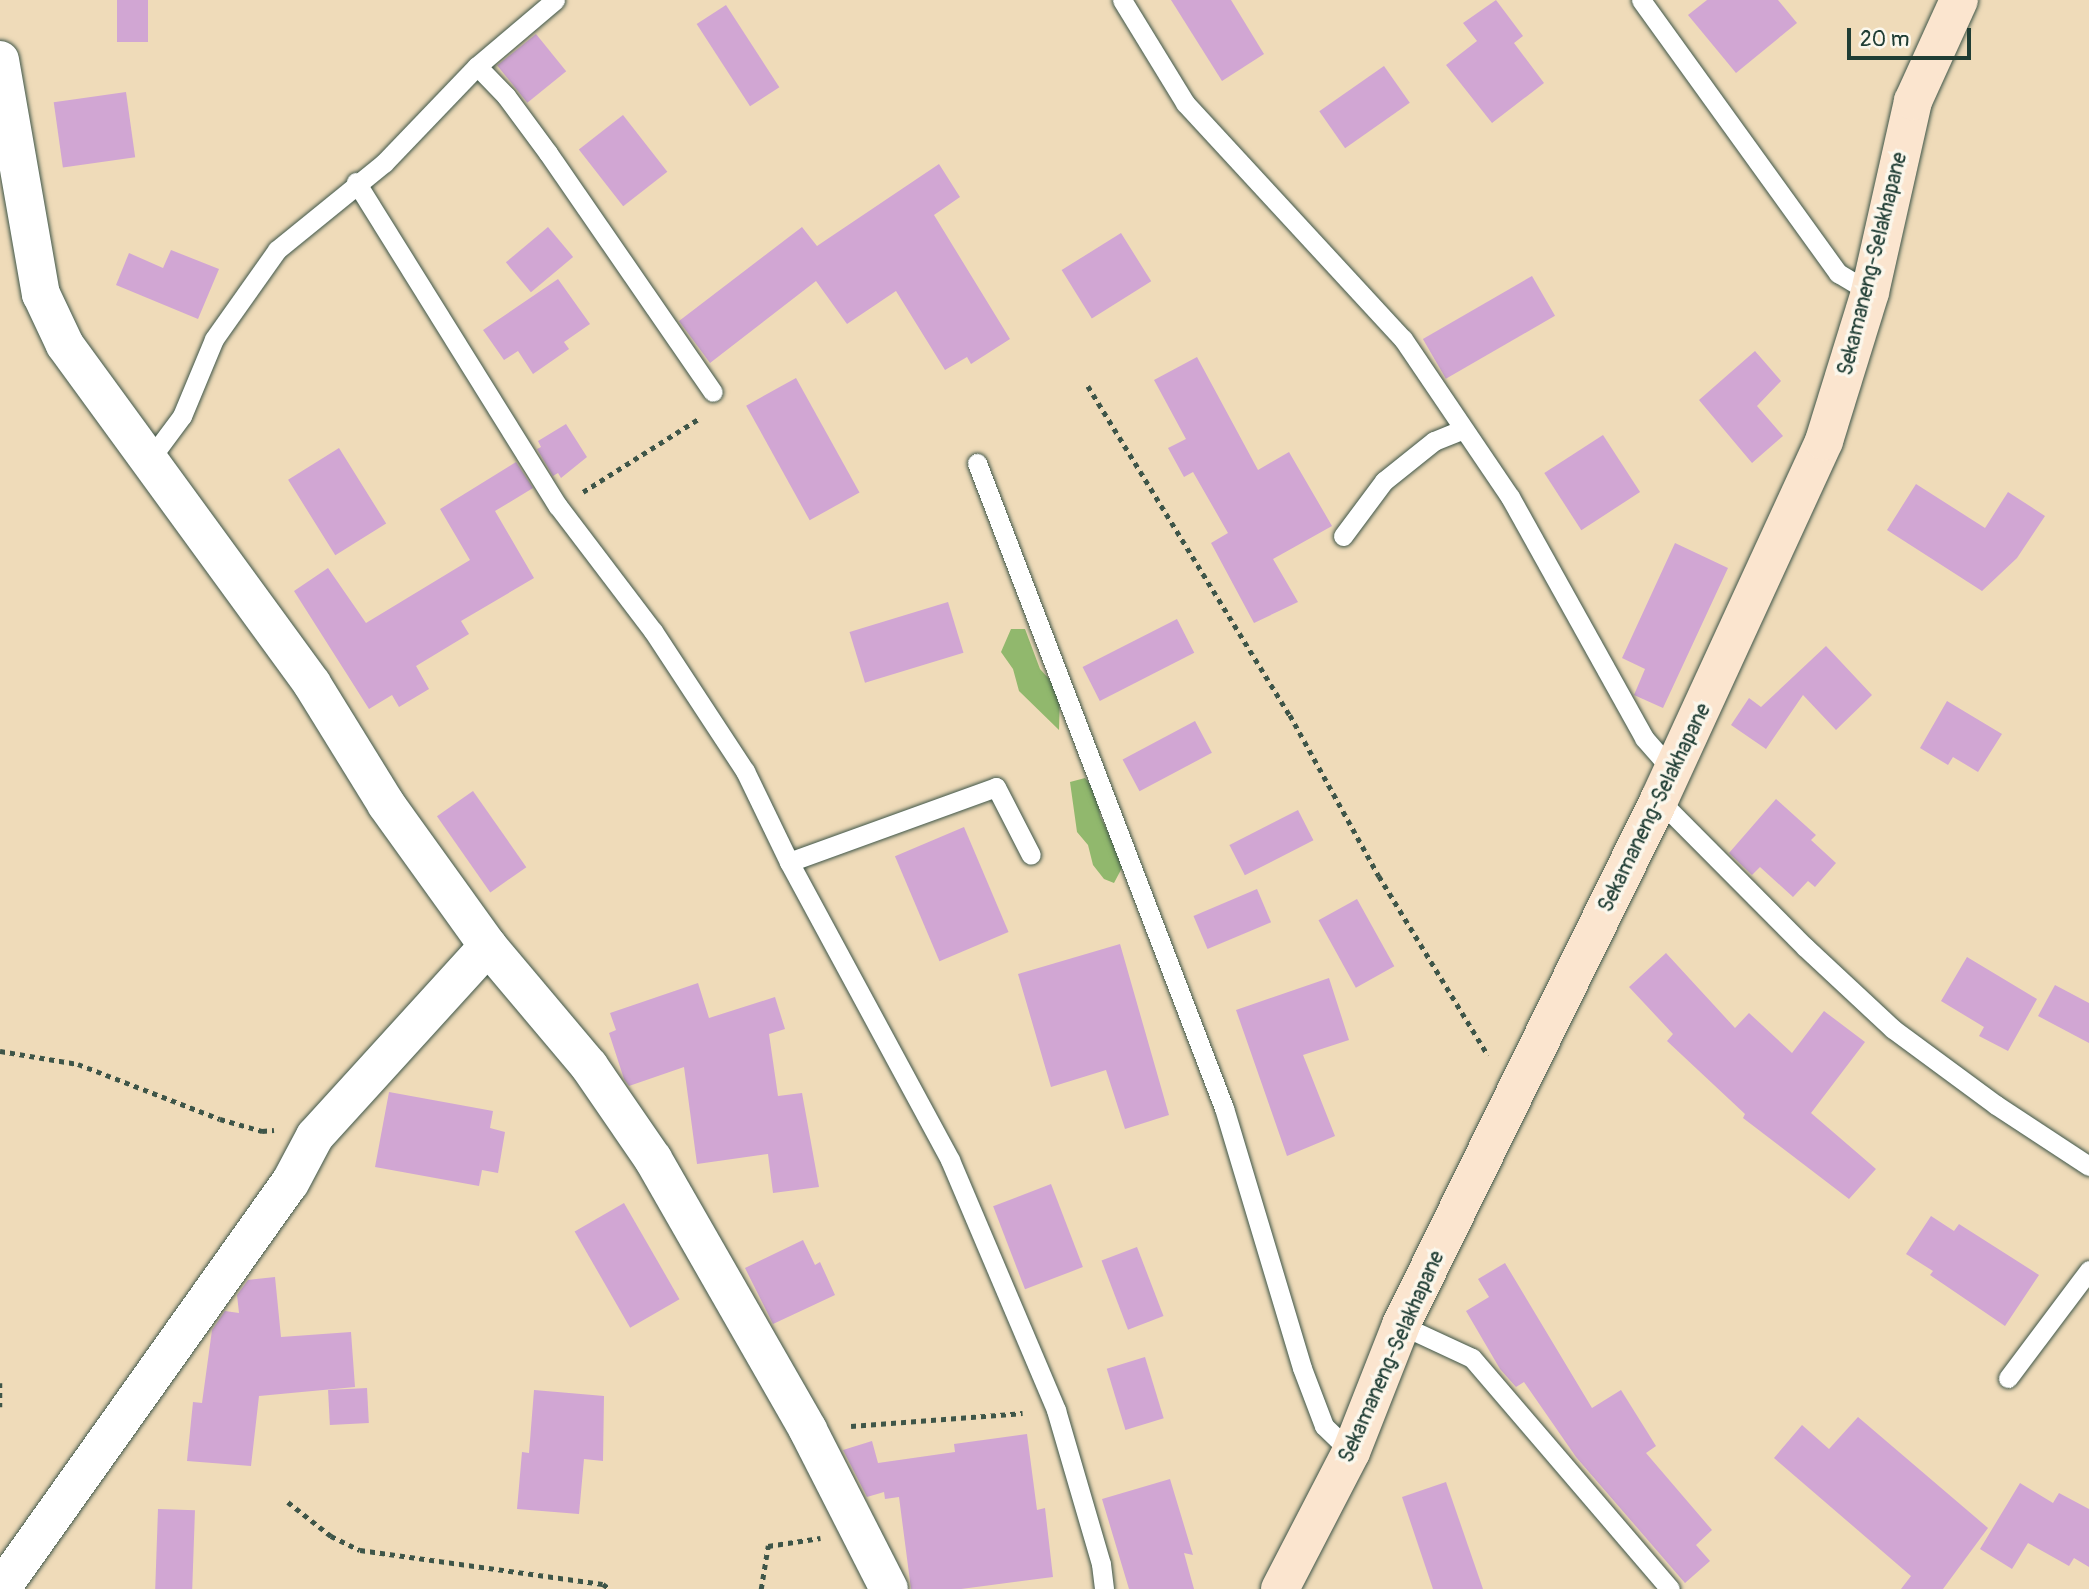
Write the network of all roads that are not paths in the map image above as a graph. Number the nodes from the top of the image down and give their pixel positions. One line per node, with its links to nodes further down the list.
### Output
1 (555, 0): 6 (lane)
2 (1122, 0): 10 (lane)
3 (1641, 0): 8 (lane)
4 (1959, 0): 8 (street, Sekamaneng-Selakhapane)
5 (0, 60): 11 (street)
6 (477, 66): 7 (lane); 9 (lane)
7 (356, 182): 11 (lane); 16 (lane)
8 (1870, 292): 14 (street, Sekamaneng-Selakhapane)
9 (713, 392)
10 (1464, 429): 13 (lane); 14 (lane)
11 (147, 463): 17 (street)
12 (977, 463): 22 (lane)
13 (1343, 536)
14 (1666, 785): 18 (lane); 20 (street, Sekamaneng-Selakhapane)
15 (1031, 855): 16 (lane)
16 (789, 862): 26 (lane)
17 (488, 946): 24 (street); 25 (street)
18 (2089, 1166)
19 (2089, 1270): 21 (lane)
20 (1401, 1325): 22 (street, Sekamaneng-Selakhapane); 27 (lane)
21 (2008, 1378)
22 (1351, 1452): 23 (street, Sekamaneng-Selakhapane)
23 (1290, 1583)
24 (1, 1589)
25 (889, 1589)
26 (1104, 1589)
27 (1670, 1589)

